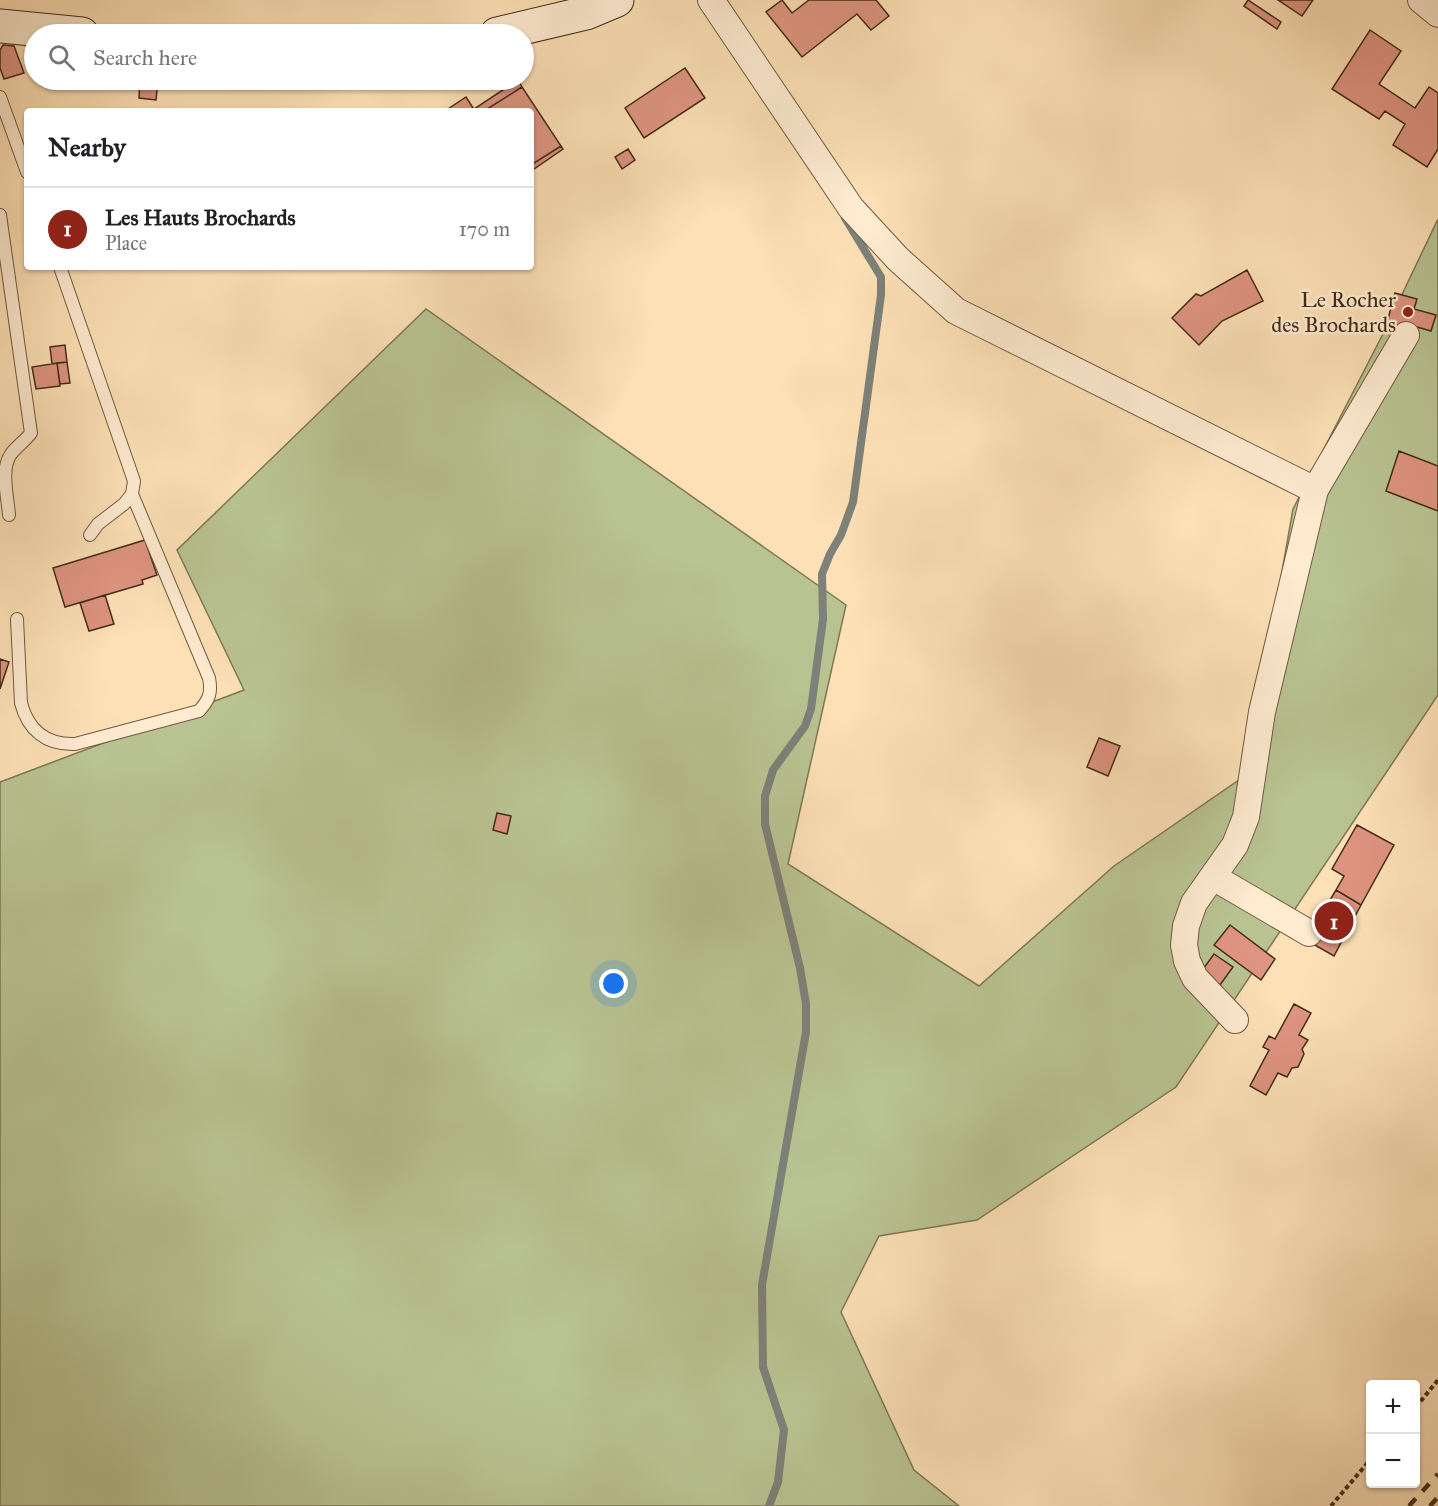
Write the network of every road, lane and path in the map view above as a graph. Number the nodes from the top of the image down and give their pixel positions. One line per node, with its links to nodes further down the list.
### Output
1 (617, 0): 5 (street)
2 (711, 0): 13 (street)
3 (1420, 0): 4 (street)
4 (1438, 14)
5 (534, 25)
6 (0, 26): 7 (street)
7 (24, 28)
8 (0, 97): 9 (lane)
9 (24, 164)
10 (0, 215): 15 (lane)
11 (61, 270): 14 (lane)
12 (1406, 335): 13 (street)
13 (1315, 490): 18 (street)
14 (132, 494): 16 (lane); 17 (lane)
15 (9, 515)
16 (90, 535)
17 (17, 619)
18 (1213, 877): 19 (street); 20 (street)
19 (1310, 933)
20 (1235, 1020)
21 (1438, 1380): 22 (path)
22 (1420, 1402)
23 (1366, 1466): 24 (path)
24 (1331, 1506)

